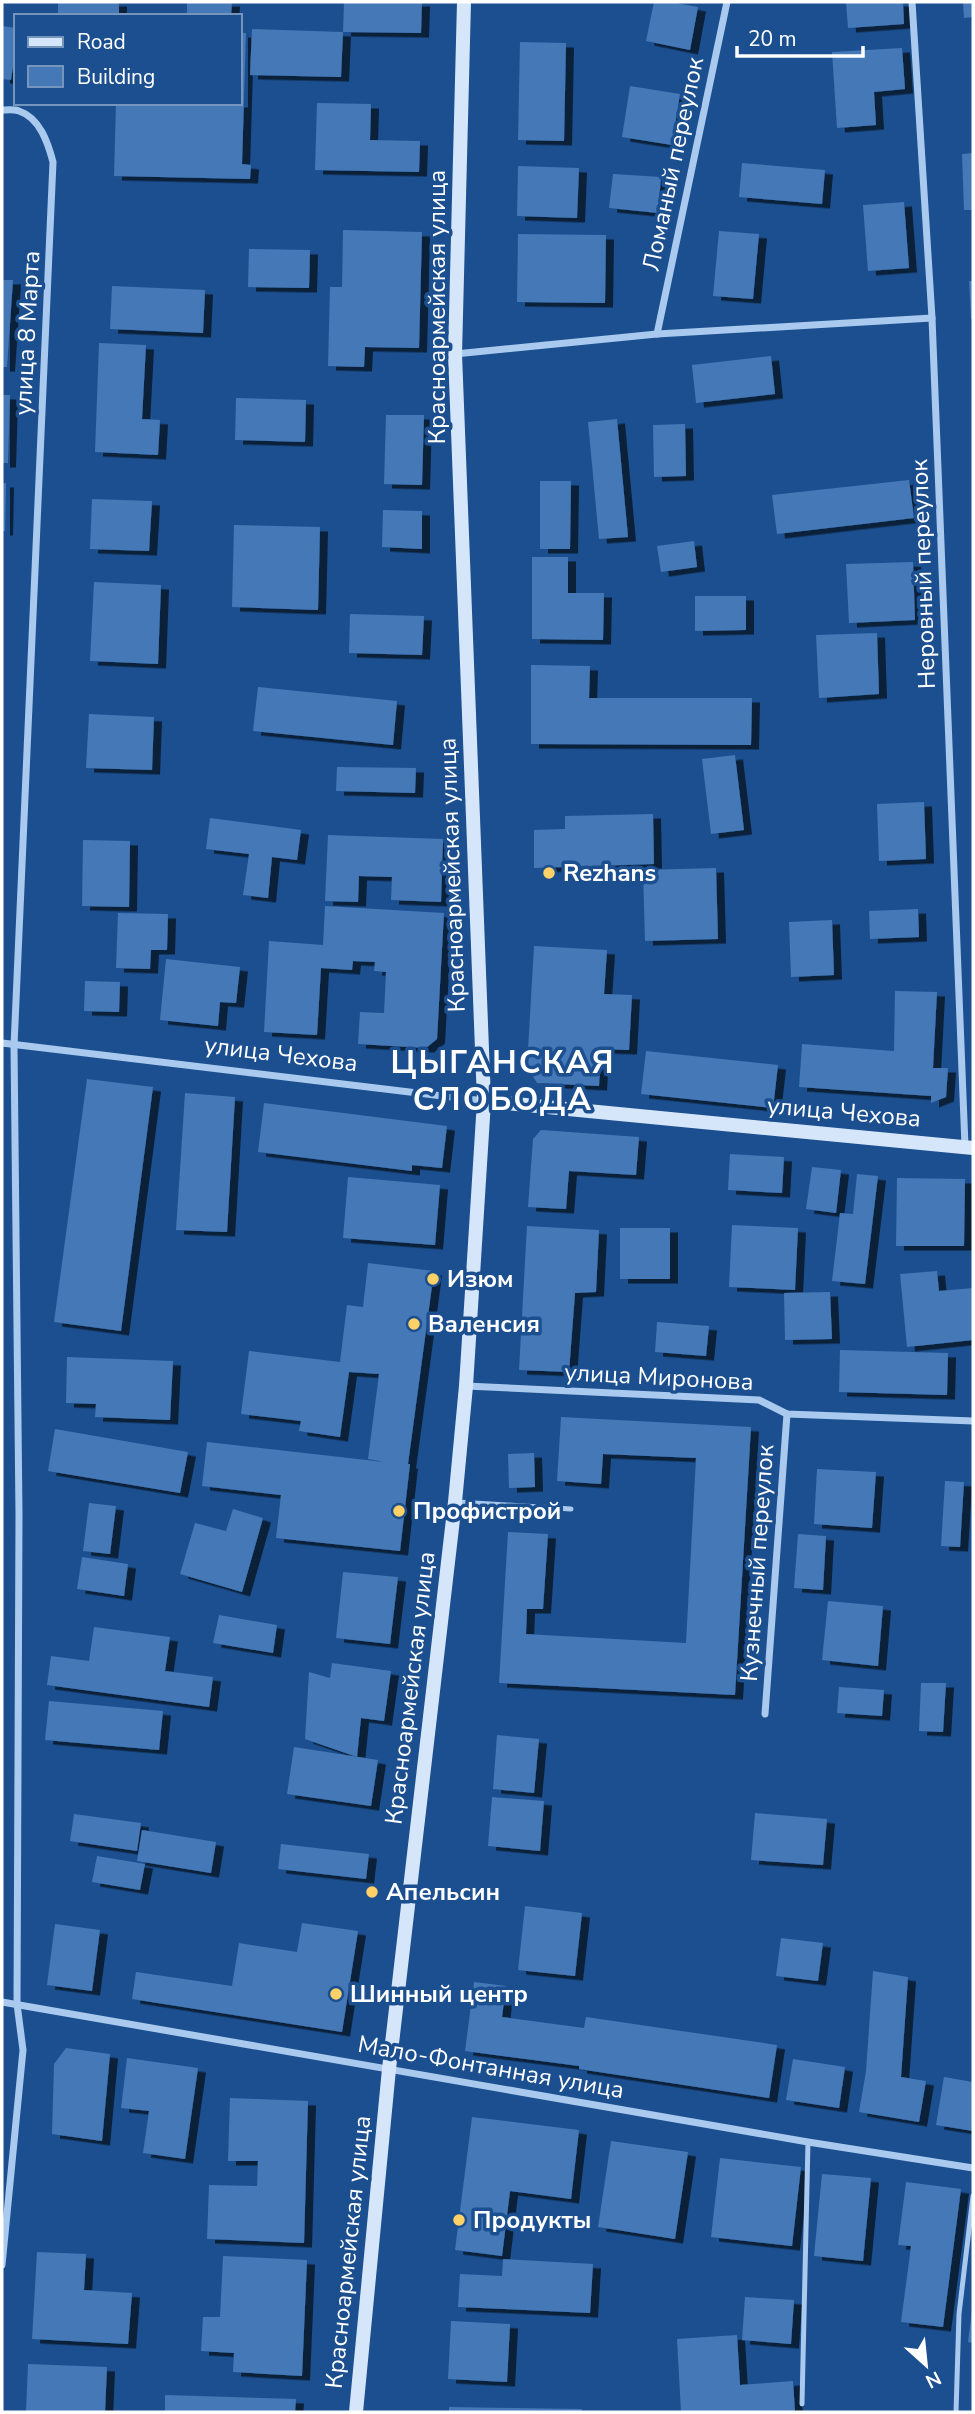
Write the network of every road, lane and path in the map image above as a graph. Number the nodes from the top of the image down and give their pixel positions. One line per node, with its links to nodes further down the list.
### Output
1 (464, 2): 7 (main road, Красноармейская улица)
2 (727, 2): 6 (street, Ломаный переулок)
3 (912, 2): 5 (street, Неровный переулок)
4 (2, 110): 9 (street, улица 8 Марта)
5 (932, 318): 6 (street); 11 (street, Неровный переулок)
6 (657, 334): 7 (street)
7 (454, 354): 10 (main road, Красноармейская улица)
8 (2, 1043): 9 (street, улица Чехова)
9 (14, 1046): 10 (street, улица Чехова); 19 (street, улица 8 Марта)
10 (484, 1101): 11 (main road, улица Чехова); 12 (main road, Красноармейская улица)
11 (969, 1147)
12 (466, 1386): 13 (street, улица Миронова); 15 (main road, Красноармейская улица)
13 (787, 1414): 14 (street, улица Миронова); 17 (street, Кузнечный переулок)
14 (973, 1421)
15 (455, 1502): 16 (lane); 20 (main road, Красноармейская улица)
16 (571, 1509)
17 (765, 1714)
18 (2, 2002): 19 (street, Мало-Фонтанная улица)
19 (17, 2004): 20 (street, Мало-Фонтанная улица); 24 (street, улица 8 Марта)
20 (389, 2069): 21 (street, Мало-Фонтанная улица); 26 (main road, Красноармейская улица)
21 (808, 2142): 22 (street, Мало-Фонтанная улица); 25 (lane)
22 (973, 2168)
23 (973, 2196): 27 (lane)
24 (2, 2265)
25 (802, 2404)
26 (356, 2412)
27 (956, 2412)

